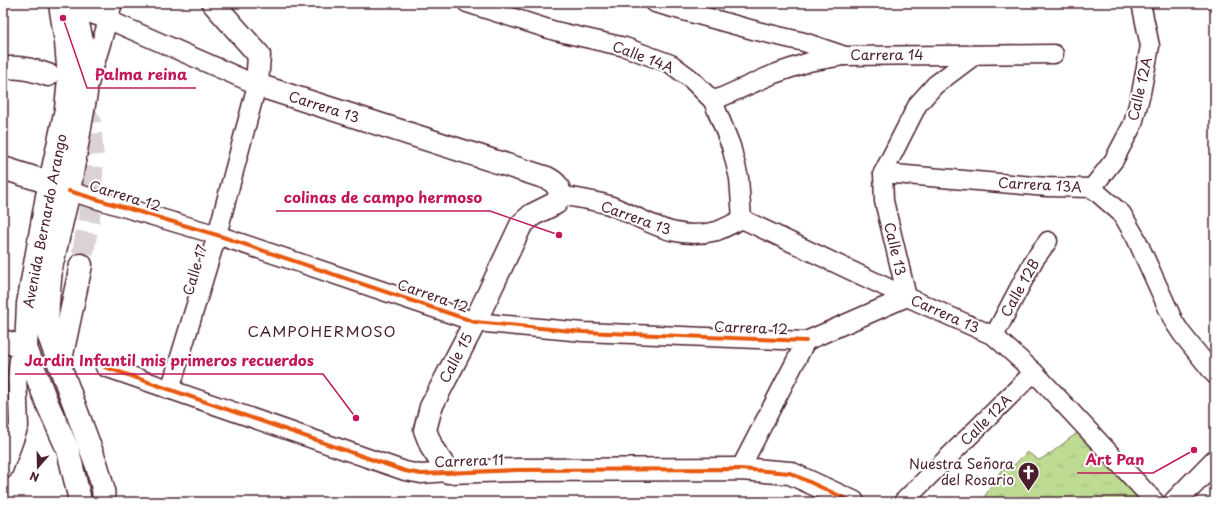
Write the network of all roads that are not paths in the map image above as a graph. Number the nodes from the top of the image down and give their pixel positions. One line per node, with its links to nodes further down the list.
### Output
1 (214, 3): 12 (main road)
2 (467, 3): 14 (street, Calle 14A)
3 (655, 3): 9 (street, Carrera 14)
4 (1141, 3): 18 (street, Calle 12A)
5 (67, 4): 6 (street, Carrera 13); 13 (main road, Avenida Bernardo Arango); 17 (main road, Avenida Bernardo Arango)
6 (111, 11): 12 (street, Carrera 13); 13 (street)
7 (1054, 54): 8 (street, Carrera 14)
8 (975, 55): 9 (street, Carrera 14); 16 (street, Calle 13)
9 (845, 56): 14 (street)
10 (3, 70): 11 (main road)
11 (48, 75)
12 (257, 85): 19 (main road, Carrera 13); 21 (street, Calle 17)
13 (86, 93): 17 (main road, Avenida Bernardo Arango)
14 (713, 101): 20 (street, Calle 14A)
15 (3, 168): 17 (main road, Carrera 12)
16 (883, 173): 18 (street, Carrera 13A); 24 (street, Calle 13)
17 (59, 187): 21 (street, Carrera 12); 29 (main road, Avenida Bernardo Arango); 30 (main road, Avenida Bernardo Arango)
18 (1092, 188): 33 (street, Carrera 13A)
19 (560, 195): 20 (street, Carrera 13); 25 (main road, Calle 15)
20 (742, 219): 24 (street, Carrera 13)
21 (217, 235): 25 (street, Carrera 12); 34 (street, Calle 17)
22 (1048, 241): 26 (street, Calle 12B)
23 (81, 265): 30 (main road)
24 (907, 297): 26 (street, Carrera 13); 28 (street)
25 (475, 322): 28 (street, Carrera 12); 38 (main road, Calle 15)
26 (994, 336): 32 (street, Carrera 13)
27 (3, 341): 29 (main road)
28 (806, 341): 36 (street)
29 (26, 348): 37 (street); 41 (main road, Avenida Bernardo Arango)
30 (60, 364): 42 (main road, Avenida Bernardo Arango)
31 (105, 367): 34 (street, Carrera 11)
32 (1034, 372): 43 (street, Calle 12A); 44 (street, Carrera 13)
33 (1215, 375)
34 (170, 390): 38 (street, Carrera 11)
35 (1215, 461): 45 (main road)
36 (740, 469): 38 (main road, Carrera 11); 40 (main road, Carrera 11)
37 (3, 470)
38 (448, 472)
39 (1215, 483): 46 (main road)
40 (848, 501)
41 (79, 502)
42 (104, 502)
43 (904, 502)
44 (1155, 502)
45 (1175, 502)
46 (1195, 502)

